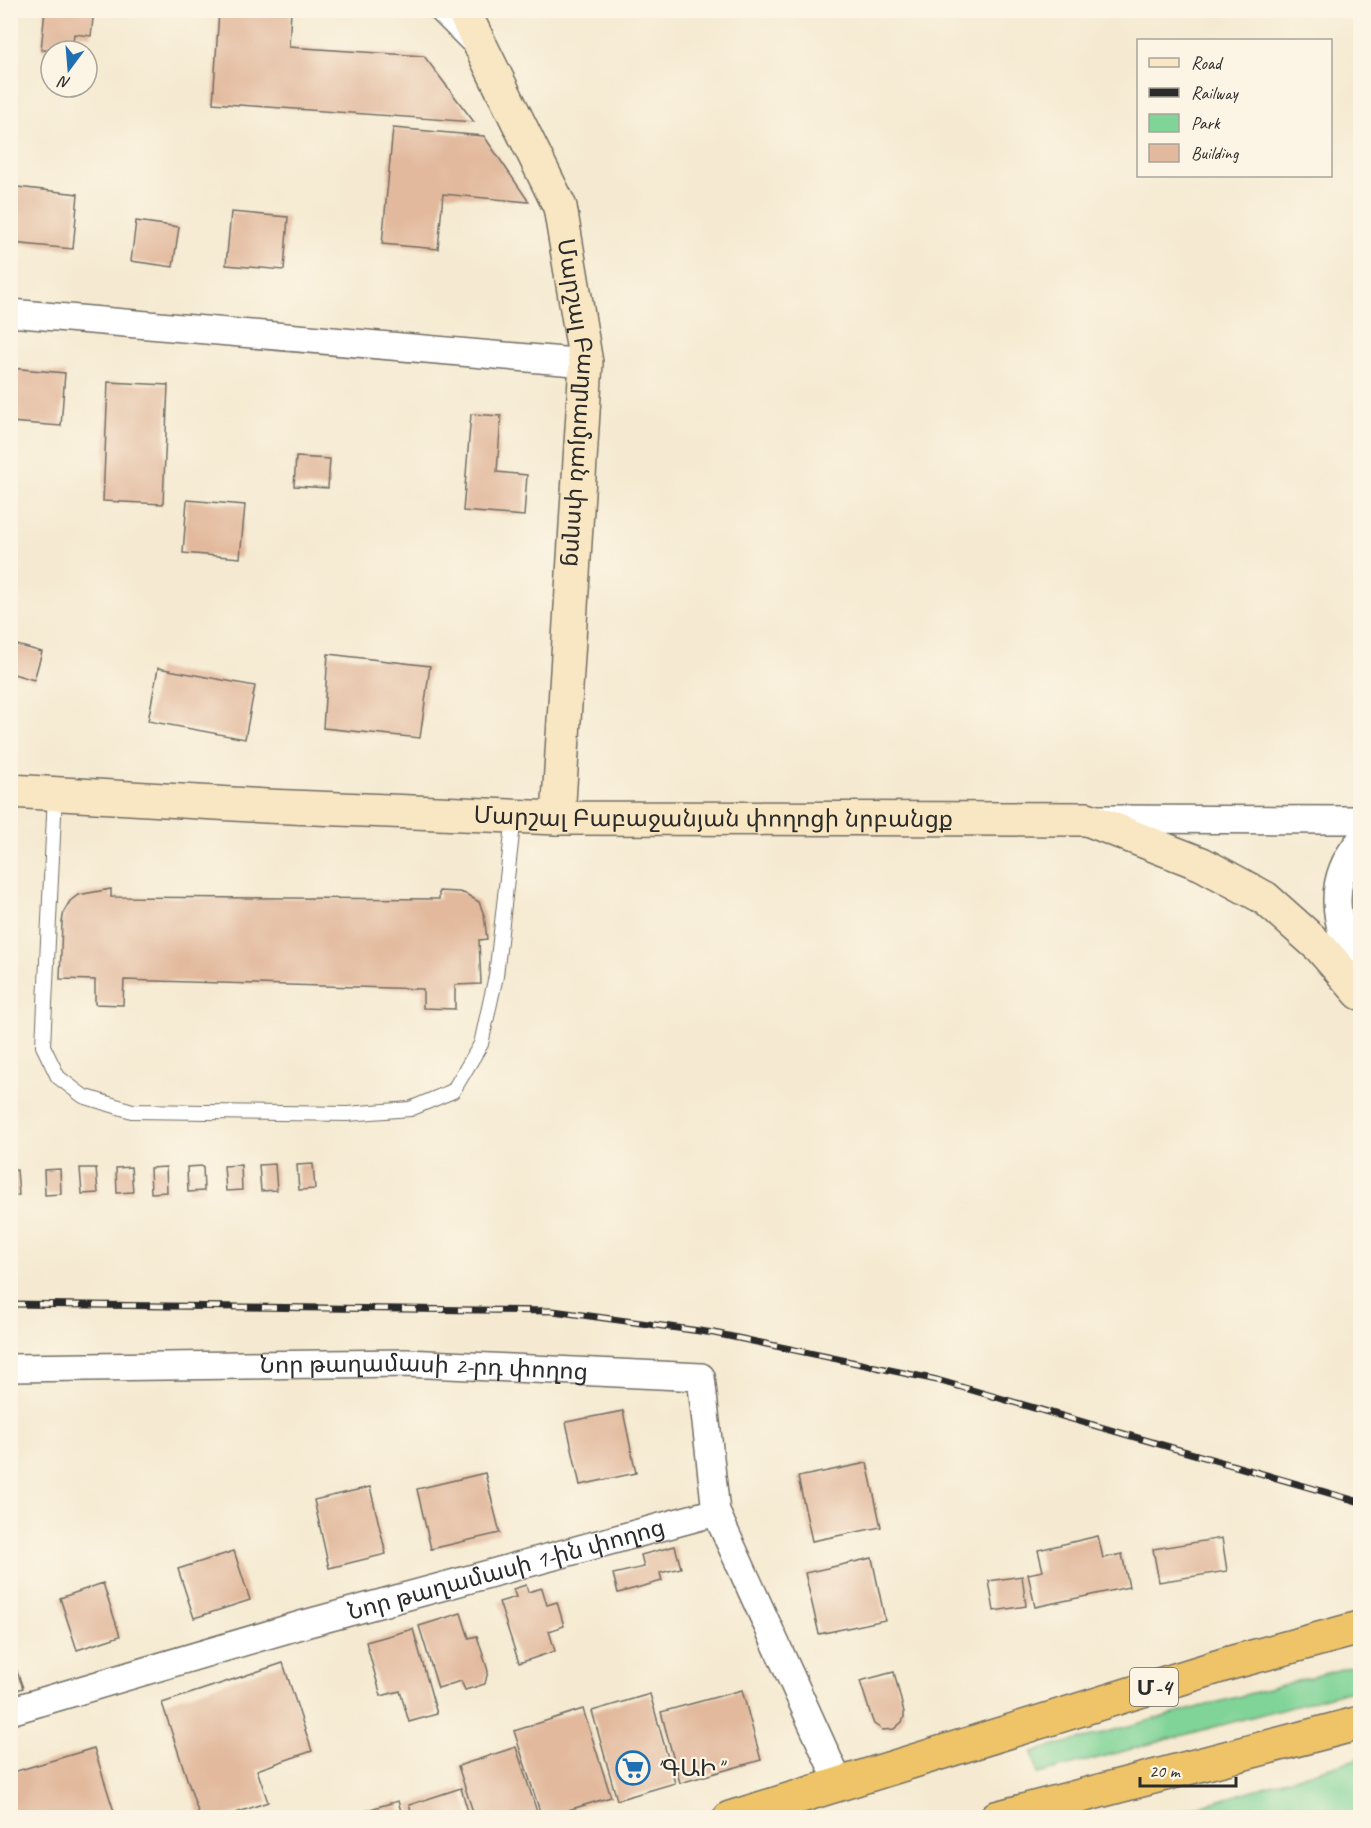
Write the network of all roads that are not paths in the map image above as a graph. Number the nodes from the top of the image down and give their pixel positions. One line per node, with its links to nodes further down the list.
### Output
1 (443, 10): 3 (street)
2 (463, 10): 3 (street, Մարշալ Բաղրամյան փողոց)
3 (482, 50): 5 (street, Մարշալ Բաղրամյան փողոց)
4 (10, 313): 5 (street)
5 (586, 363): 9 (street, Մարշալ Բաղրամյան փողոց)
6 (10, 791): 7 (street, Մարշալ Բաբաջանյան փողոցի նրբանցք)
7 (55, 794): 8 (street, Մարշալ Բաբաջանյան փողոցի նրբանցք); 8 (lane)
8 (514, 816): 9 (street, Մարշալ Բաբաջանյան փողոցի նրբանցք)
9 (558, 818): 10 (street, Մարշալ Բաբաջանյան փողոցի նրբանցք)
10 (1087, 819): 11 (street); 14 (street, Մարշալ Բաբաջանյան փողոցի նրբանցք)
11 (1360, 820)
12 (1360, 841): 13 (street)
13 (1360, 980)
14 (1360, 993)
15 (10, 1368): 16 (street, Նոր թաղամասի 2-րդ փողոց)
16 (716, 1512): 18 (street, Նոր թաղամասի 1-ին փողոց); 20 (street)
17 (1360, 1628): 20 (highway, Մ-4)
18 (10, 1711)
19 (1360, 1723): 21 (highway)
20 (838, 1783): 22 (highway, Մ-4)
21 (1021, 1815)
22 (730, 1818)

